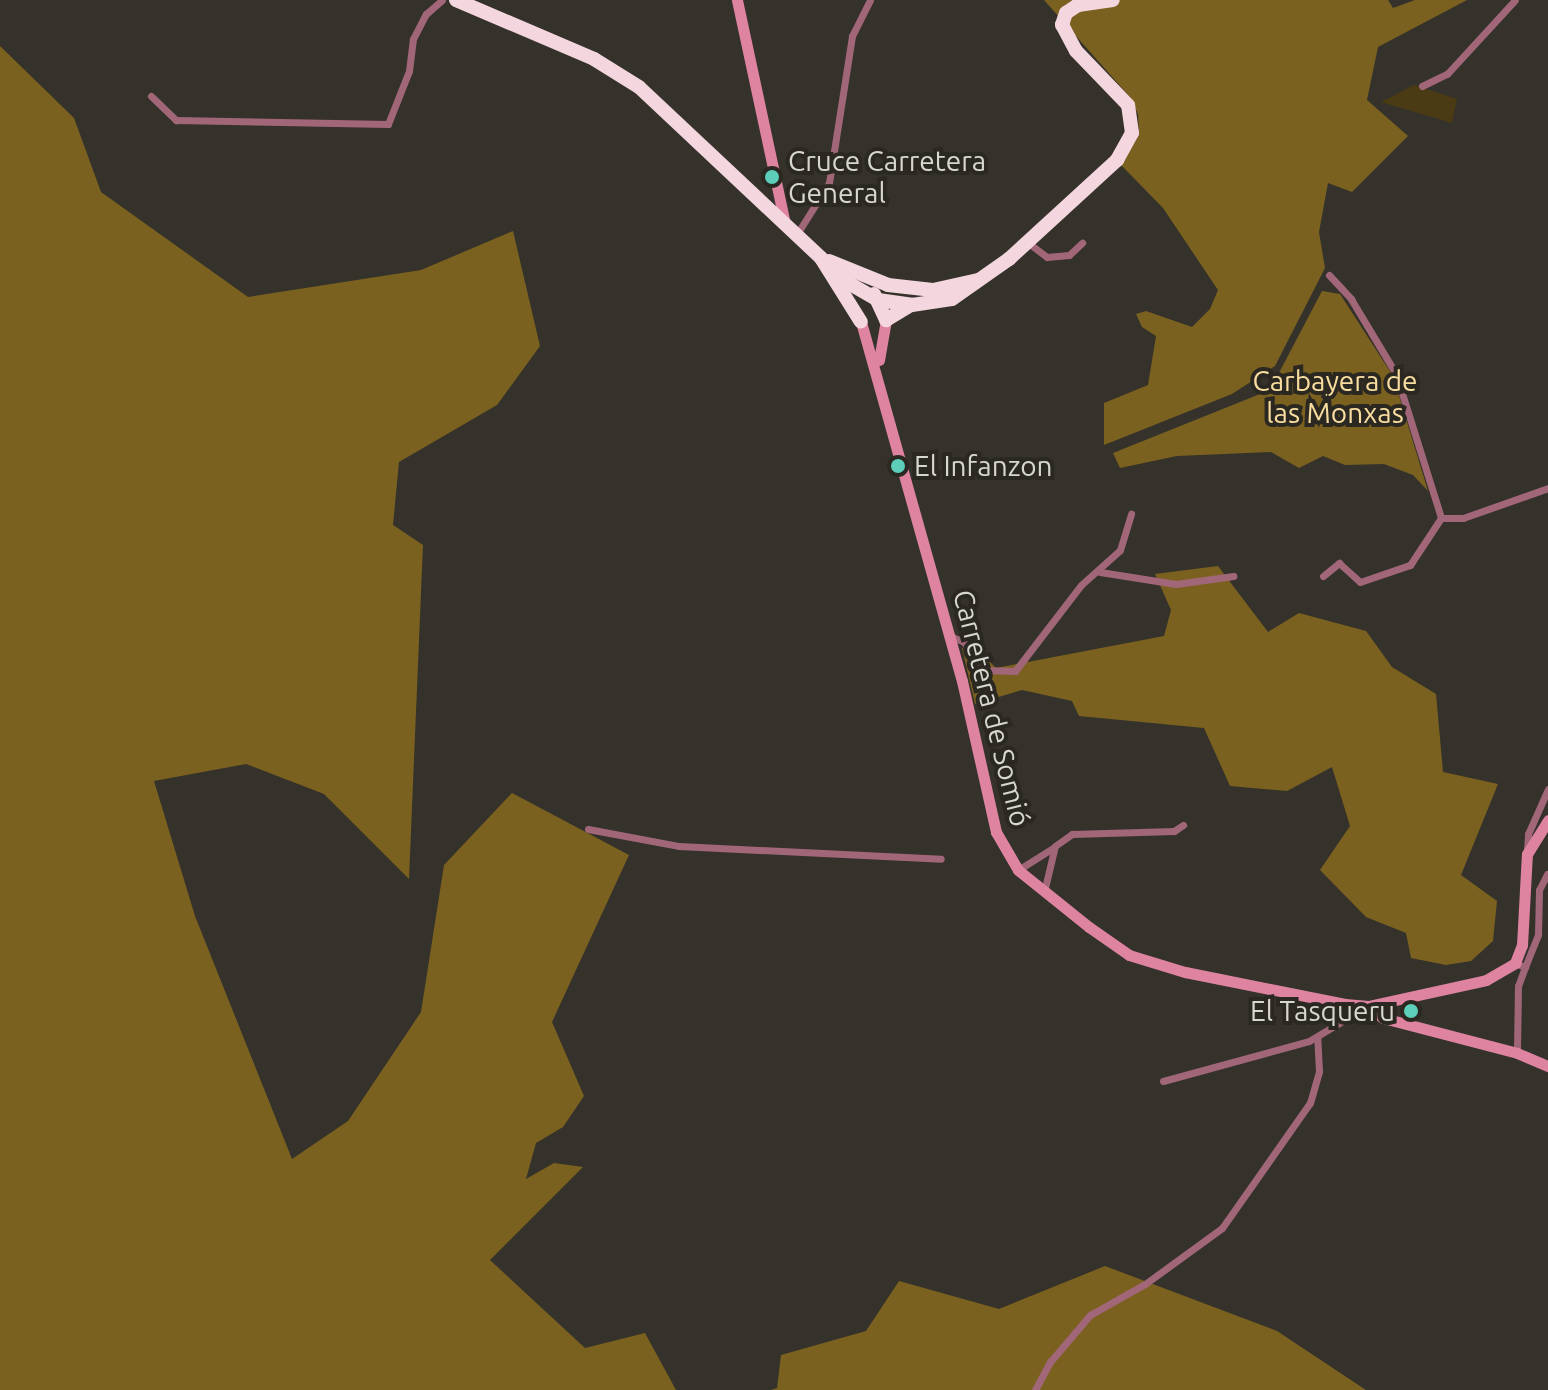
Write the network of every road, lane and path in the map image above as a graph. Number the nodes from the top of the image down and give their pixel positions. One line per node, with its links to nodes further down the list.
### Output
1 (442, 0): 8 (street)
2 (456, 0): 9 (highway)
3 (737, 0): 9 (street)
4 (870, 0): 10 (street)
5 (1113, 0): 11 (highway)
6 (1515, 0): 7 (street)
7 (1422, 86)
8 (151, 96)
9 (785, 223): 10 (highway)
10 (797, 234): 13 (highway)
11 (1027, 242): 12 (street); 17 (highway)
12 (1082, 243)
13 (821, 258): 15 (highway); 16 (highway)
14 (1329, 275): 26 (street)
15 (838, 277): 19 (highway); 22 (highway)
16 (863, 278): 18 (highway); 19 (highway)
17 (980, 280): 18 (highway); 20 (highway)
18 (933, 290): 19 (highway)
19 (878, 300): 20 (highway); 21 (highway); 22 (highway)
20 (912, 305): 21 (highway)
21 (886, 320): 23 (street)
22 (861, 322): 23 (street, Carretera de Somió)
23 (878, 369): 30 (street, Carretera de Somió)
24 (1548, 488): 26 (street)
25 (1131, 514): 27 (street)
26 (1441, 518): 29 (street)
27 (1100, 572): 28 (street); 30 (street)
28 (1233, 576)
29 (1323, 576)
30 (950, 636): 38 (street, Carretera de Somió)
31 (1548, 789): 36 (street)
32 (1548, 820): 36 (street)
33 (1183, 825): 35 (street)
34 (588, 829): 37 (street)
35 (1055, 846): 38 (street); 40 (street)
36 (1527, 854): 41 (street)
37 (941, 859)
38 (1018, 870): 40 (street, Carretera de Somió)
39 (1547, 874): 41 (street)
40 (1044, 892): 42 (street, Carretera de Somió)
41 (1520, 965): 42 (street, Carretera de Somió); 44 (street)
42 (1368, 1006): 43 (street); 44 (street)
43 (1317, 1037): 46 (street); 47 (street)
44 (1517, 1053): 45 (street)
45 (1548, 1066)
46 (1163, 1081)
47 (1035, 1390)

